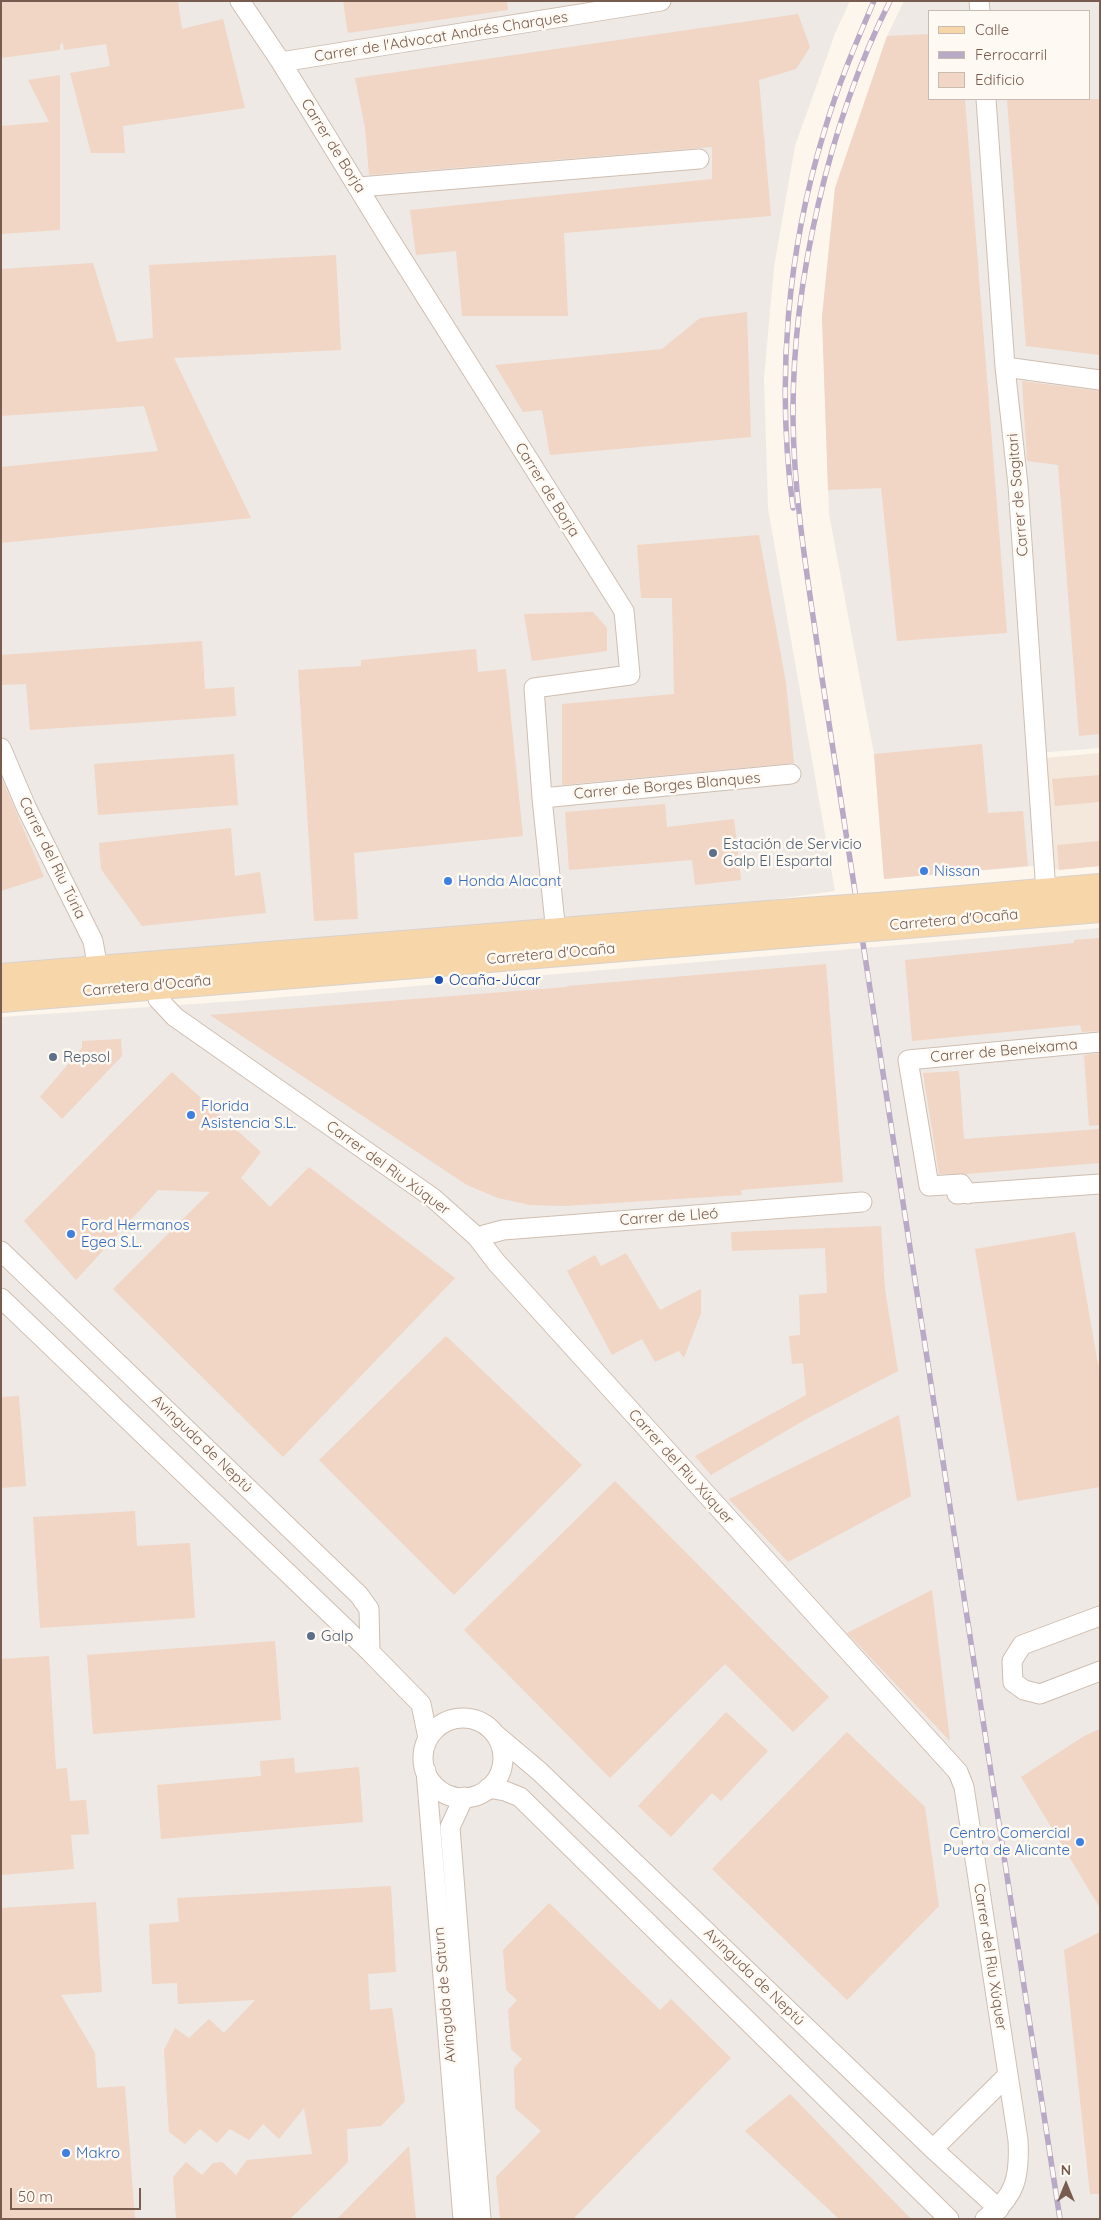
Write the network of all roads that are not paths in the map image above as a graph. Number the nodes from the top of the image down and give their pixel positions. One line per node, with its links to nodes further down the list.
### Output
1 (240, 1): 3 (street, Carrer de Borja)
2 (661, 1): 3 (street, Carrer de l'Advocat Andrés Charques)
3 (281, 62): 6 (street, Carrer de Borja)
4 (986, 100): 7 (street, Carrer de Sagitari)
5 (700, 159): 6 (street)
6 (359, 187): 11 (street, Carrer de Borja)
7 (1005, 367): 8 (street); 13 (street, Carrer de Sagitari)
8 (1100, 380)
9 (1, 748): 19 (street, Carrer del Riu Túria)
10 (791, 774): 11 (street, Carrer de Borges Blanques)
11 (542, 798): 17 (street, Carrer de Borja)
12 (1100, 888): 13 (main road, Carretera d'Ocaña)
13 (1046, 892): 15 (main road, Carretera d'Ocaña)
14 (1100, 908): 15 (main road, Carretera d'Ocaña)
15 (893, 916): 16 (main road, Carretera d'Ocaña, bridge)
16 (805, 922): 17 (main road, Carretera d'Ocaña); 18 (main road, Carretera d'Ocaña)
17 (556, 933): 18 (street); 19 (main road, Carretera d'Ocaña)
18 (577, 952): 21 (main road, Carretera d'Ocaña)
19 (98, 969): 20 (main road, Carretera d'Ocaña)
20 (1, 978)
21 (157, 986): 22 (main road, Carretera d'Ocaña); 26 (street, Carrer del Riu Xúquer)
22 (1, 998)
23 (1100, 1042): 24 (street, Carrer de Beneixama)
24 (1100, 1184)
25 (862, 1202): 26 (street, Carrer de Lleó)
26 (477, 1237): 37 (street, Carrer del Riu Xúquer)
27 (1, 1251): 30 (street, Avinguda de Neptú)
28 (1, 1298): 30 (street)
29 (1100, 1616): 31 (street)
30 (370, 1652): 33 (street)
31 (1100, 1671)
32 (496, 1734): 33 (street); 35 (street); 38 (street, Avinguda de Neptú)
33 (428, 1738): 34 (street)
34 (426, 1771): 36 (street); 40 (street, Avinguda de Saturn)
35 (488, 1788): 36 (street); 42 (street)
36 (464, 1797): 41 (street, Avinguda de Saturn)
37 (1008, 2075): 38 (street); 39 (street, Carrer del Riu Xúquer)
38 (933, 2149): 39 (street, Avinguda de Neptú)
39 (992, 2214)
40 (463, 2219)
41 (481, 2219)
42 (949, 2219)

